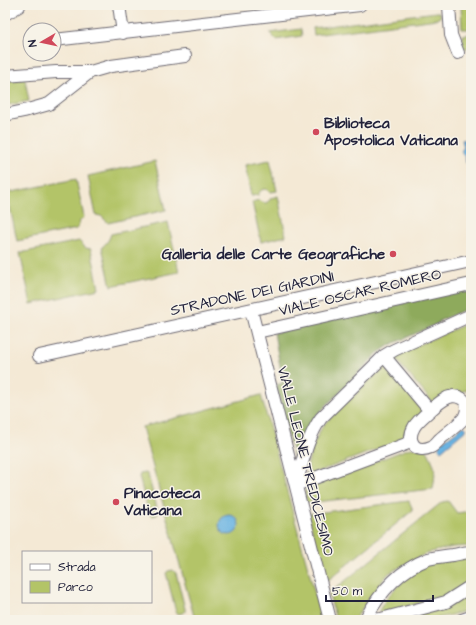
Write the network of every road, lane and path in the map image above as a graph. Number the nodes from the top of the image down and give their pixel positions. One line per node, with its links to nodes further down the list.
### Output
1 (119, 5): 6 (street)
2 (360, 5): 6 (street)
3 (449, 5): 8 (street)
4 (19, 6): 5 (street)
5 (5, 14)
6 (122, 33): 7 (street)
7 (62, 39)
8 (458, 53)
9 (185, 56): 10 (street)
10 (90, 72): 11 (street); 12 (street)
11 (5, 76)
12 (5, 115)
13 (471, 261): 15 (street, STRADONE DEI GIARDINI)
14 (471, 284): 17 (street, VIALE OSCAR ROMERO)
15 (251, 310): 17 (street, VIALE LEONE TREDICESIMO); 18 (street, STRADONE DEI GIARDINI)
16 (471, 315): 19 (street)
17 (257, 332): 22 (street, VIALE LEONE TREDICESIMO)
18 (39, 356)
19 (384, 356): 20 (street); 22 (street)
20 (430, 411): 20 (street)
21 (406, 444): 22 (street)
22 (296, 485): 26 (street, VIALE LEONE TREDICESIMO)
23 (471, 552): 27 (street)
24 (471, 586): 28 (street)
25 (471, 617): 29 (street)
26 (330, 620)
27 (365, 620)
28 (371, 620)
29 (462, 620)

